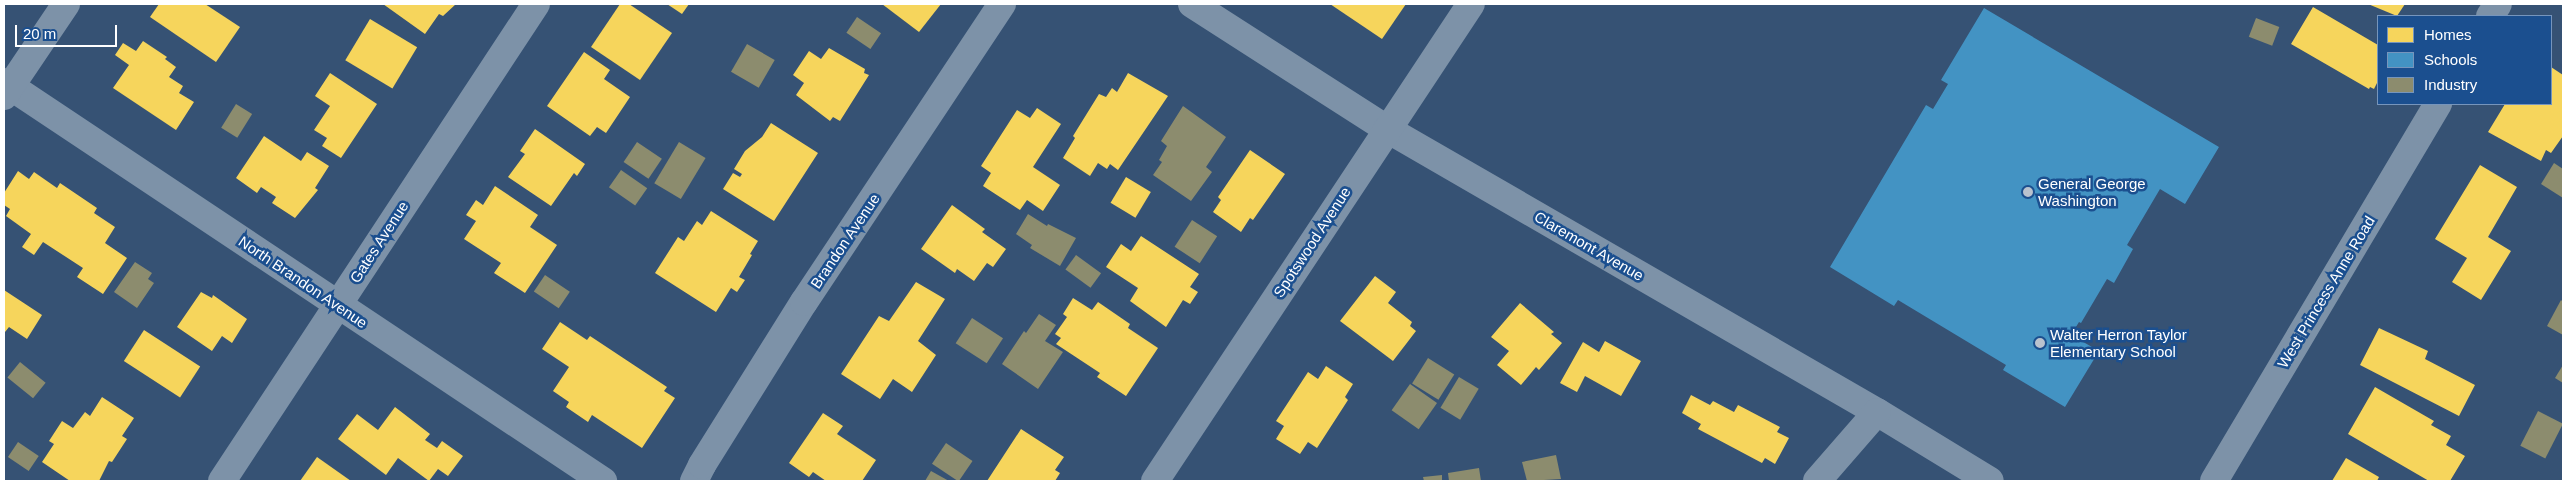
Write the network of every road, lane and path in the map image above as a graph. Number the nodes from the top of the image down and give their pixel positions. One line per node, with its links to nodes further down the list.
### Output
1 (66, 4): 8 (street)
2 (536, 4): 11 (street, Gates Avenue)
3 (1002, 4): 15 (street, Brandon Avenue)
4 (1192, 4): 10 (street, Claremont Avenue)
5 (1471, 4): 10 (street, Spotswood Avenue)
6 (2498, 4): 7 (street)
7 (2491, 15)
8 (6, 88): 11 (street, North Brandon Avenue)
9 (2437, 105): 19 (street, West Princess Anne Road)
10 (1387, 129): 12 (street, Claremont Avenue); 16 (street, Spotswood Avenue)
11 (338, 304): 13 (street, Gates Avenue); 14 (street, North Brandon Avenue)
12 (1877, 412): 17 (street); 18 (street, Claremont Avenue)
13 (222, 481)
14 (603, 481)
15 (694, 481)
16 (1155, 481)
17 (1817, 481)
18 (1990, 481)
19 (2214, 481)

